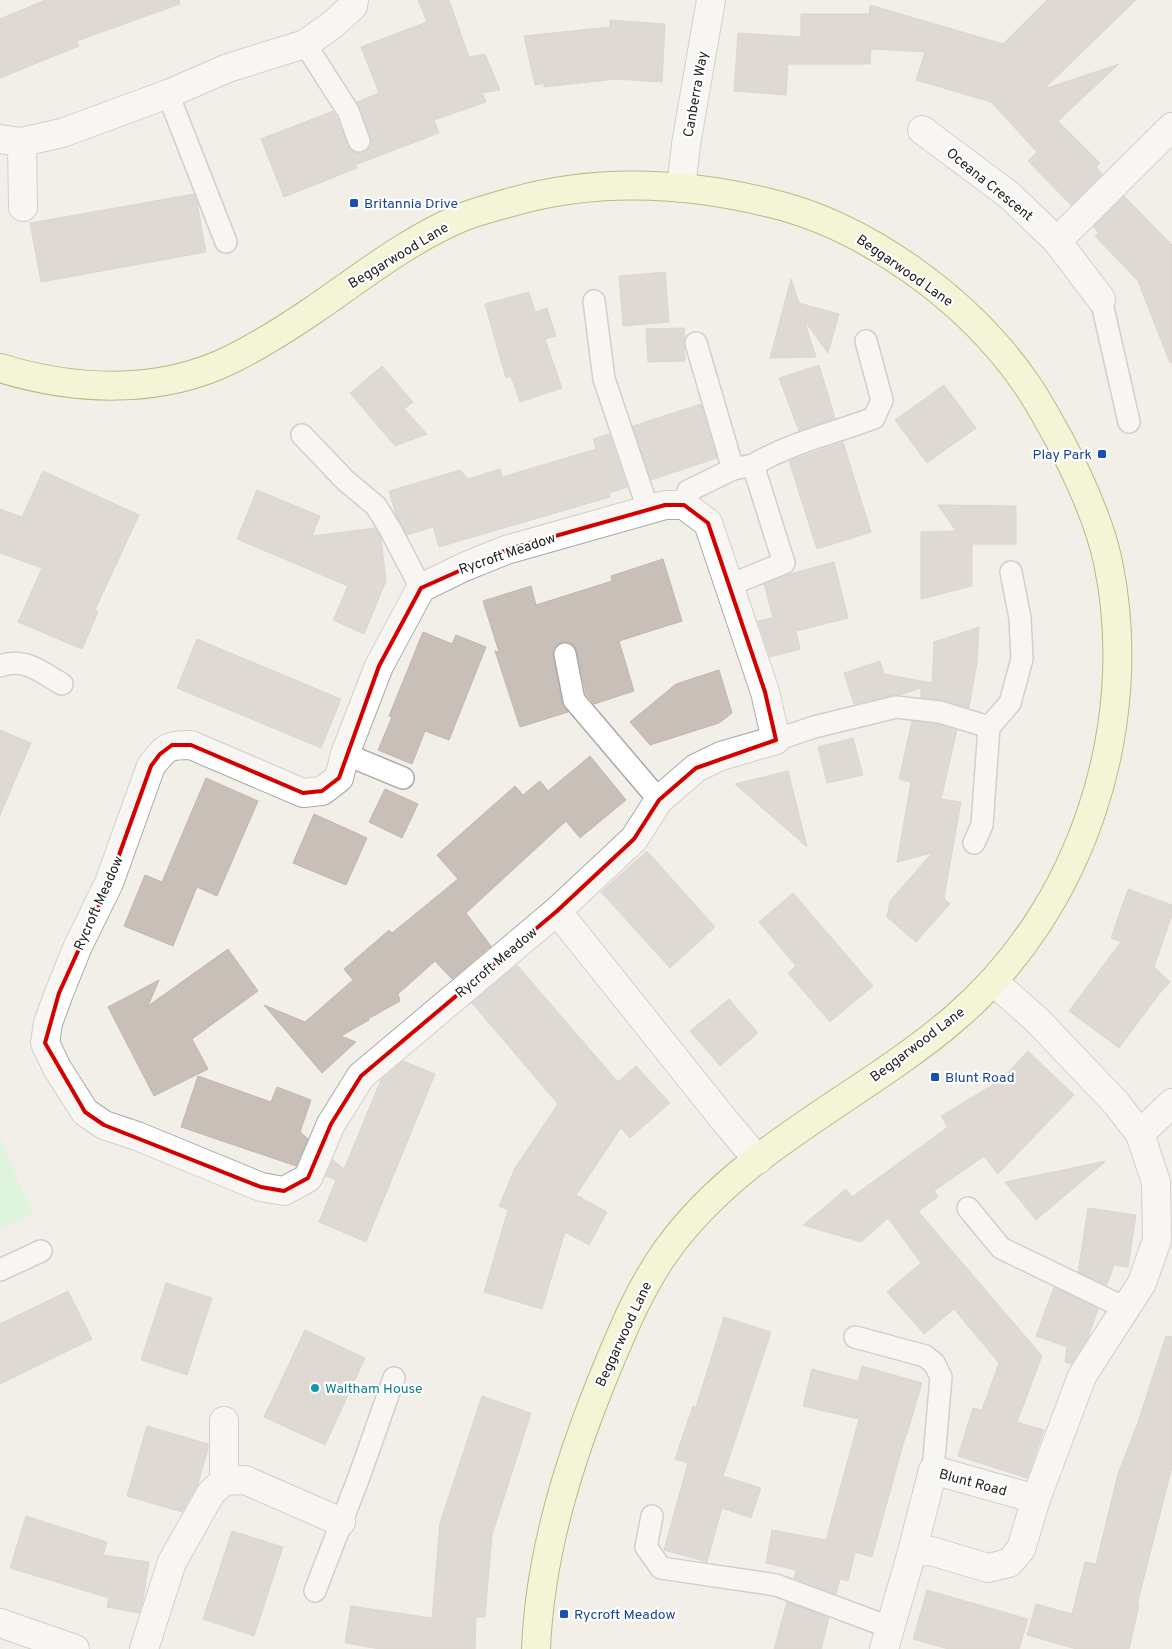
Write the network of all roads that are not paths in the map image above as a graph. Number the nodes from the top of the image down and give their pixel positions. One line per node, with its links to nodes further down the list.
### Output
1 (354, 0): 3 (street)
2 (711, 0): 9 (street, Canberra Way)
3 (305, 44): 4 (street); 7 (lane)
4 (168, 94): 8 (street); 12 (lane)
5 (1172, 126): 11 (street)
6 (922, 130): 11 (street, Oceana Crescent)
7 (359, 140)
8 (11, 141): 10 (street)
9 (681, 188): 17 (street, Beggarwood Lane); 36 (street, Beggarwood Lane)
10 (23, 207)
11 (1057, 241): 13 (street, Oceana Crescent)
12 (226, 242)
13 (1102, 299): 18 (lane)
14 (594, 301): 22 (lane)
15 (866, 340): 20 (lane)
16 (696, 344): 20 (lane)
17 (0, 368)
18 (1129, 422)
19 (302, 435): 25 (lane)
20 (743, 467): 21 (lane); 24 (lane)
21 (684, 505): 22 (street, Rycroft Meadow); 24 (street)
22 (648, 509): 25 (street, Rycroft Meadow)
23 (1011, 572): 29 (lane)
24 (730, 585): 30 (street)
25 (421, 588): 31 (street, Rycroft Meadow)
26 (565, 654): 33 (lane)
27 (0, 666): 28 (lane)
28 (62, 684)
29 (989, 726): 30 (lane); 34 (lane)
30 (776, 740): 33 (street, Rycroft Meadow)
31 (346, 754): 32 (lane); 35 (street, Rycroft Meadow)
32 (403, 778)
33 (659, 800): 35 (street, Rycroft Meadow)
34 (974, 843)
35 (557, 911): 39 (street)
36 (993, 981): 38 (street); 39 (street, Beggarwood Lane)
37 (1172, 1103): 38 (street)
38 (1140, 1134): 43 (street)
39 (758, 1160): 58 (street, Beggarwood Lane)
40 (968, 1208): 43 (lane)
41 (41, 1252): 42 (lane)
42 (0, 1270)
43 (1125, 1308): 49 (street)
44 (855, 1336): 47 (lane)
45 (394, 1378): 51 (lane)
46 (224, 1421): 48 (street)
47 (933, 1470): 49 (street, Blunt Road); 52 (street, Blunt Road)
48 (224, 1481): 51 (street); 57 (street)
49 (1036, 1499): 52 (street)
50 (652, 1516): 55 (lane)
51 (341, 1522): 53 (lane)
52 (912, 1552): 55 (street, Blunt Road)
53 (316, 1591)
54 (0, 1623): 56 (street)
55 (886, 1638)
56 (75, 1649)
57 (144, 1649)
58 (536, 1649)

